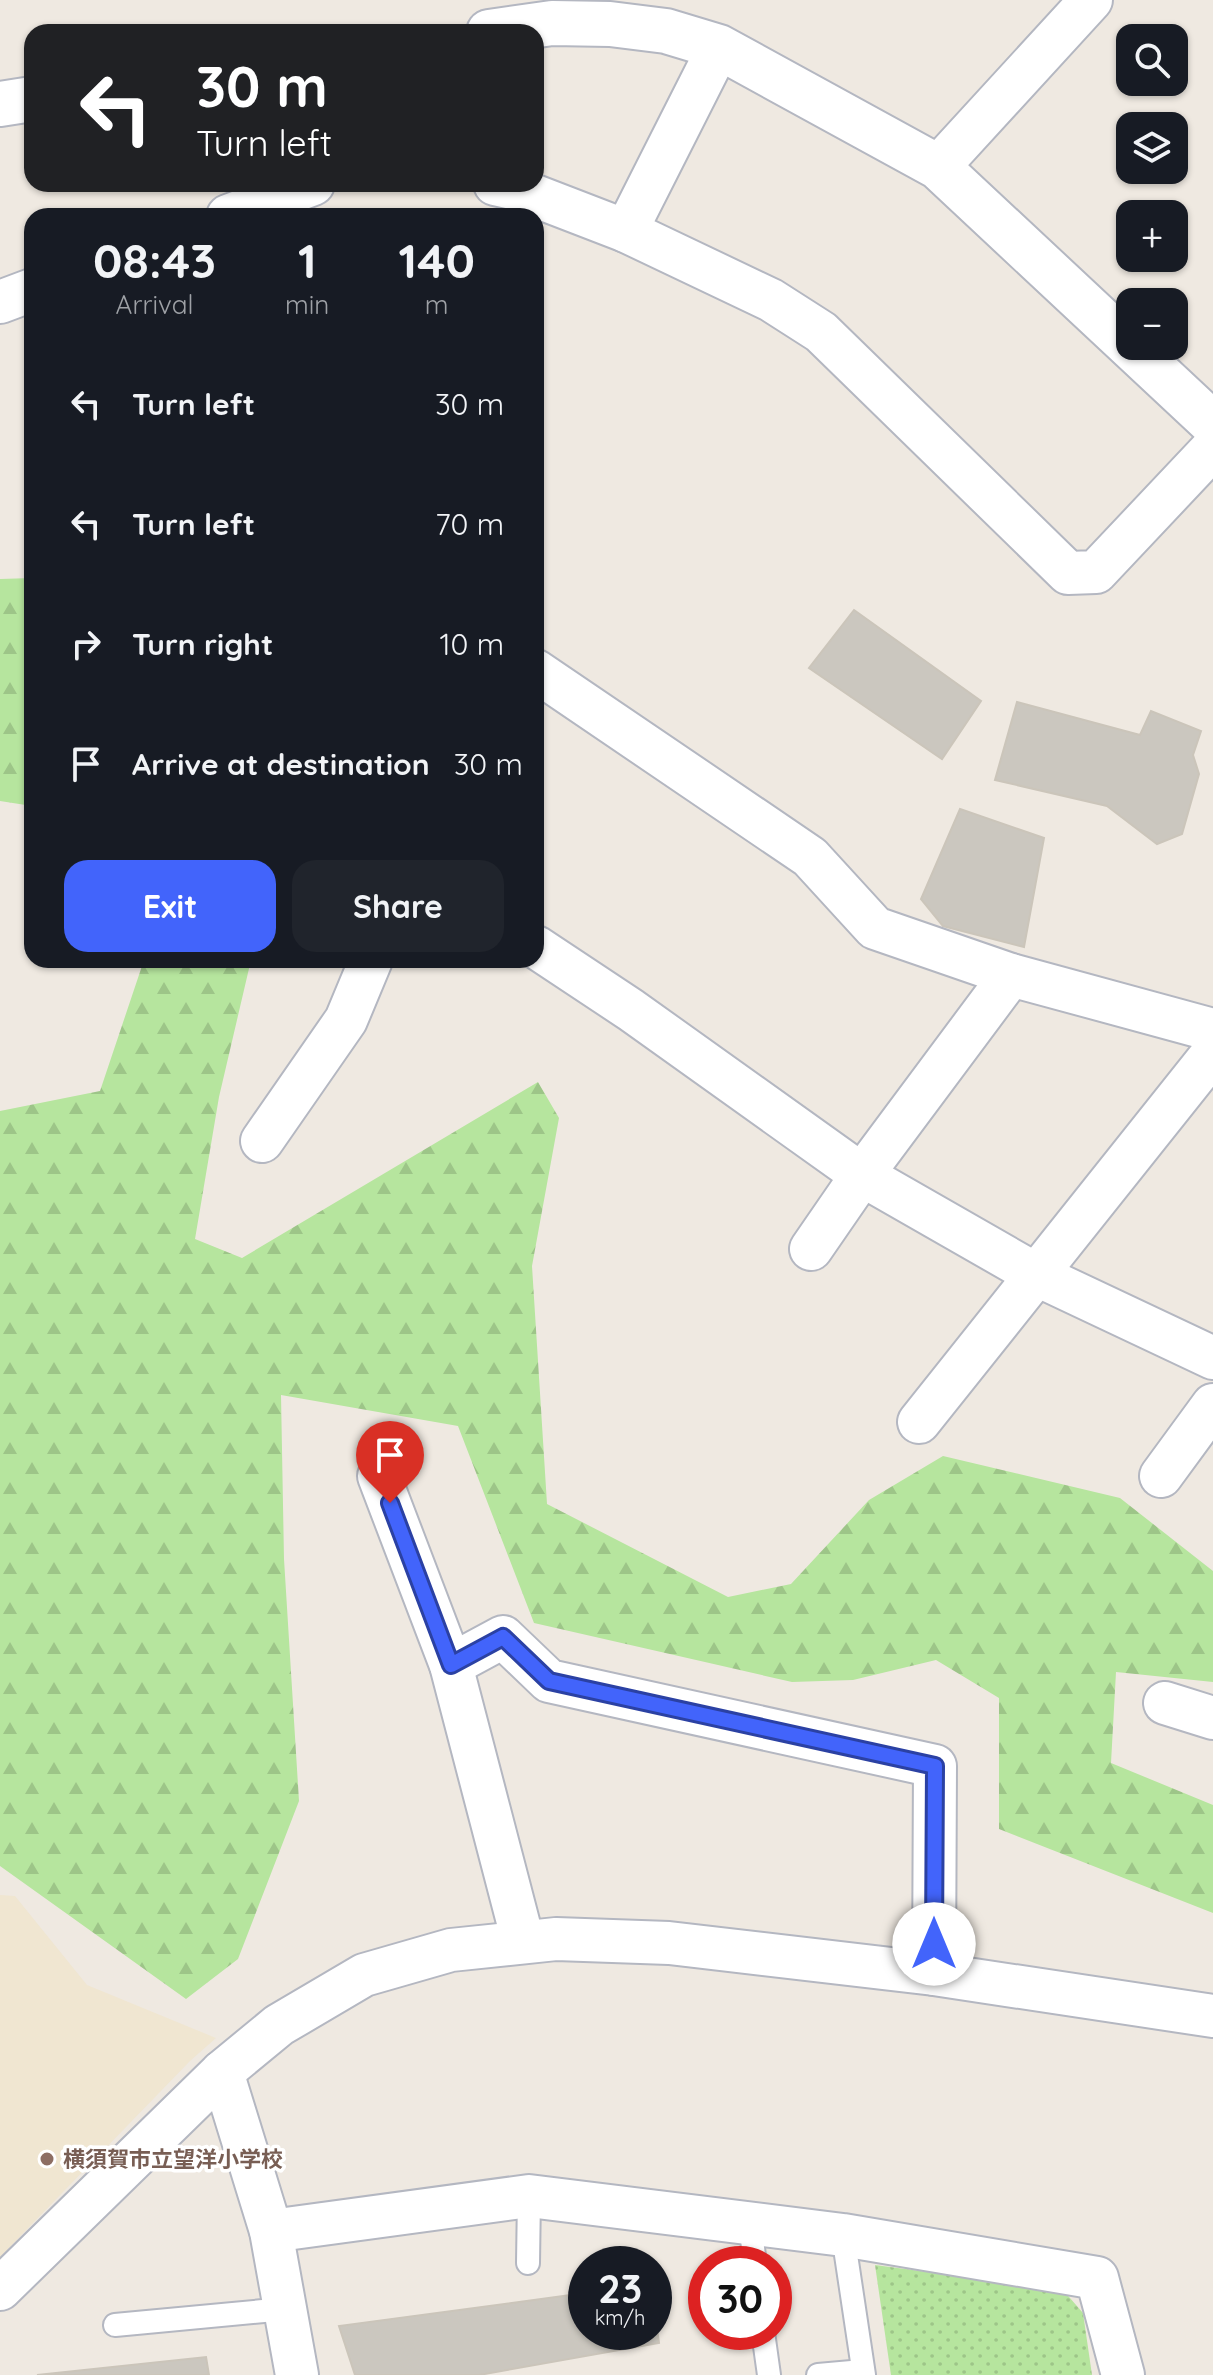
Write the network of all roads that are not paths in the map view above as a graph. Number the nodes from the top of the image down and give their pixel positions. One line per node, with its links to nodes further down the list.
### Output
1 (1091, 0): 6 (street)
2 (544, 24): 3 (street)
3 (719, 47): 6 (street); 10 (street)
4 (24, 100): 5 (street)
5 (0, 104)
6 (938, 167): 13 (street)
7 (292, 192): 9 (street)
8 (525, 192): 10 (street)
9 (249, 208)
10 (626, 231): 14 (street)
11 (24, 293): 12 (street)
12 (0, 302)
13 (1213, 424)
14 (1213, 448)
15 (544, 676): 18 (street)
16 (544, 952): 22 (street)
17 (368, 968): 21 (street)
18 (1011, 975): 19 (street); 22 (street)
19 (1213, 1030)
20 (1213, 1053): 24 (street)
21 (262, 1141)
22 (862, 1175): 23 (street); 24 (street)
23 (811, 1249)
24 (1035, 1274): 25 (street); 27 (street)
25 (1213, 1358)
26 (1213, 1405): 29 (street)
27 (919, 1422)
28 (379, 1476): 30 (street)
29 (1161, 1476)
30 (451, 1665): 33 (street); 34 (street)
31 (1165, 1703): 32 (street)
32 (1213, 1718)
33 (523, 1941): 34 (street); 36 (street)
34 (934, 1974): 35 (street)
35 (1213, 2016)
36 (222, 2072): 39 (street); 43 (street)
37 (529, 2196): 38 (street); 39 (street); 42 (lane)
38 (750, 2223): 40 (street); 41 (lane)
39 (271, 2231): 44 (street)
40 (843, 2235): 47 (lane); 51 (street)
41 (753, 2246)
42 (528, 2263)
43 (0, 2289)
44 (285, 2309): 45 (lane); 48 (street)
45 (115, 2325)
46 (766, 2350): 49 (lane)
47 (863, 2373): 50 (lane)
48 (297, 2375)
49 (769, 2375)
50 (818, 2375)
51 (1123, 2375)

